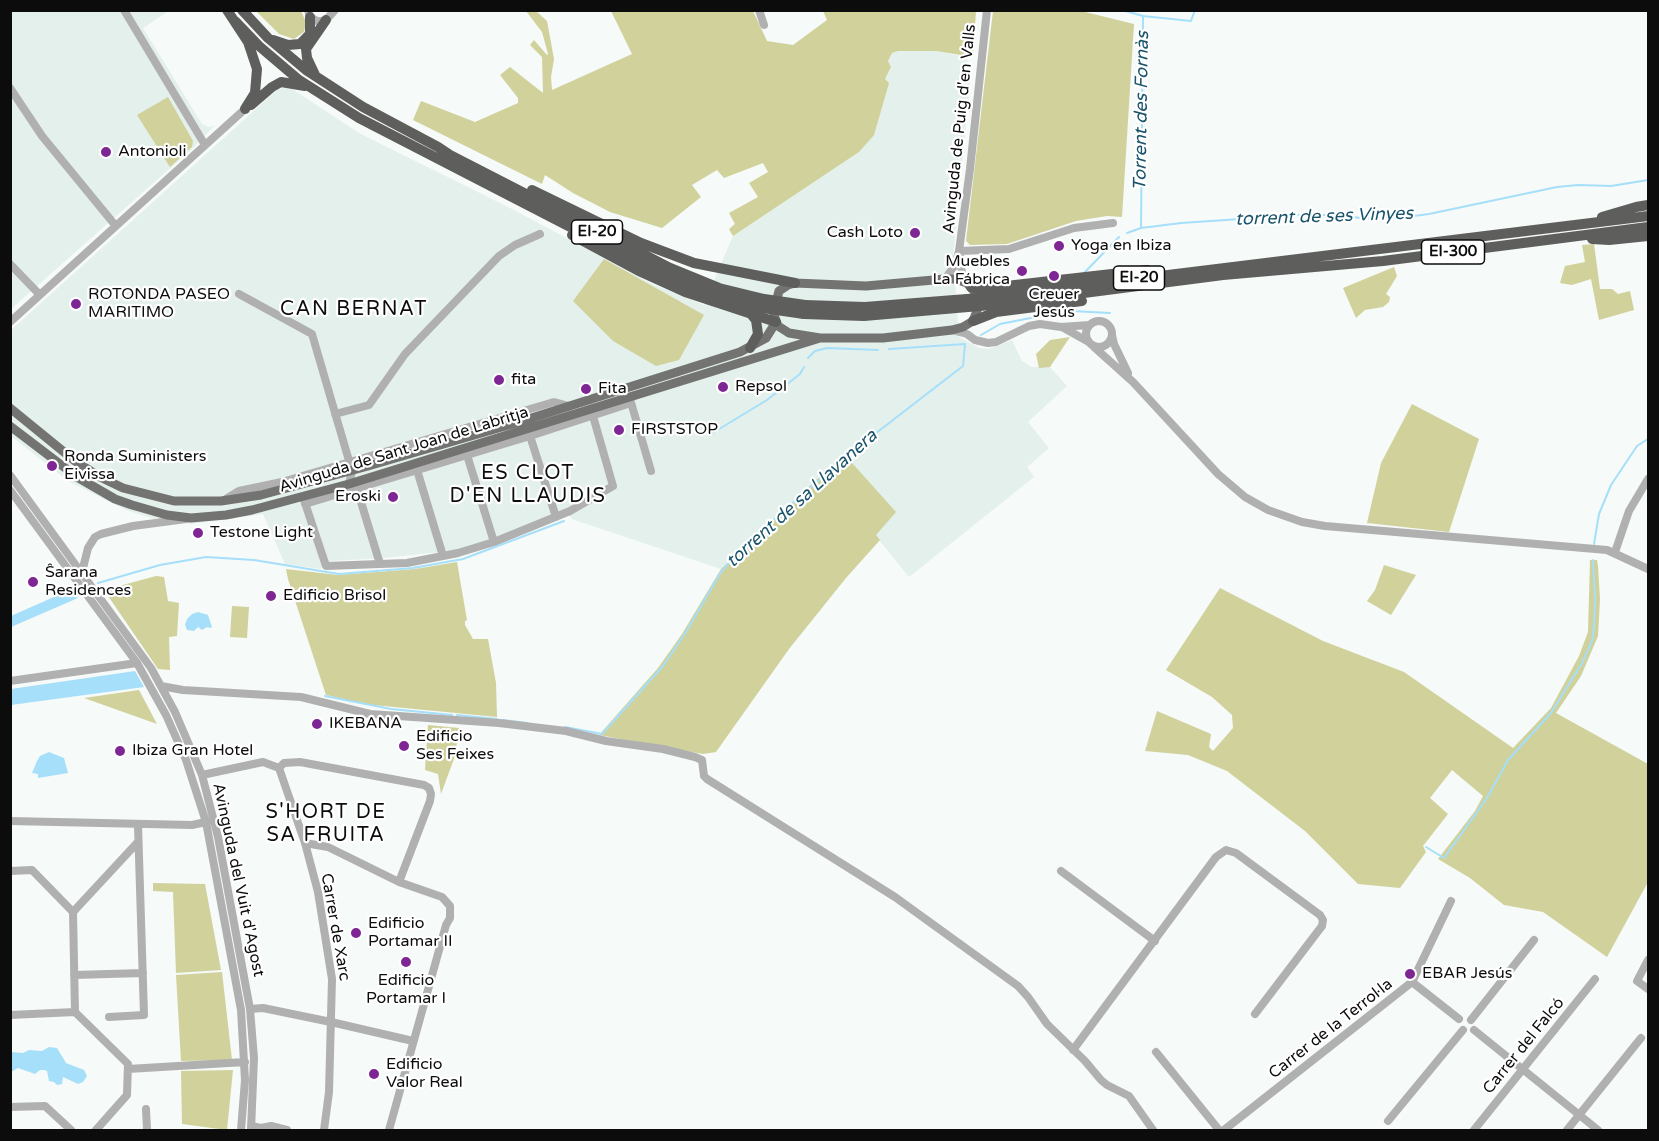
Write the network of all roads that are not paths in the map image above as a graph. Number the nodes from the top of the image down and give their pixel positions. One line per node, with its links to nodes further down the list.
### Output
1 (124, 10): 16 (street)
2 (227, 10): 8 (highway, EI-20)
3 (242, 10): 11 (highway, EI-20)
4 (335, 10): 9 (street)
5 (759, 10): 10 (street)
6 (987, 10): 28 (street, Avinguda de Puig d'en Valls)
7 (309, 14): 9 (street); 11 (highway)
8 (235, 21): 14 (highway, EI-20); 15 (highway)
9 (326, 21): 12 (highway)
10 (764, 25)
11 (268, 38): 12 (highway, EI-20)
12 (317, 78): 17 (highway, EI-20)
13 (10, 88): 23 (street)
14 (310, 88): 15 (highway); 18 (highway, EI-20)
15 (245, 109): 16 (street)
16 (205, 145): 23 (street)
17 (438, 147): 33 (highway); 38 (highway, EI-20)
18 (441, 162): 38 (highway, EI-20); 39 (highway)
19 (1648, 205): 22 (highway)
20 (1648, 216): 22 (highway, EI-300)
21 (1113, 223): 28 (street)
22 (1586, 223): 29 (highway, EI-300)
23 (116, 225): 36 (street)
24 (1648, 227): 26 (highway, EI-300)
25 (540, 234): 55 (street)
26 (1575, 236): 27 (highway); 31 (highway, EI-300)
27 (1648, 236)
28 (959, 252): 32 (street, Avinguda de Puig d'en Valls); 34 (street, Avinguda de Puig d'en Valls)
29 (1288, 260): 34 (highway, EI-300); 37 (highway, EI-20)
30 (10, 264): 36 (street)
31 (1257, 274): 37 (highway, EI-20); 40 (highway, EI-300)
32 (945, 279): 33 (main road, EI-300); 34 (main road, EI-300)
33 (795, 283): 42 (main road)
34 (969, 285): 40 (main road)
35 (239, 294): 55 (street)
36 (40, 295): 41 (street)
37 (990, 301): 38 (highway, EI-20, bridge)
38 (763, 304)
39 (751, 314): 42 (highway); 51 (highway)
40 (972, 321): 45 (main road, EI-300); 48 (street)
41 (10, 322)
42 (776, 322): 47 (main road, EI-300); 51 (main road, Avinguda de Sant Joan de Labritja)
43 (1089, 325): 44 (street); 46 (street); 49 (street)
44 (1061, 327): 48 (street); 49 (street)
45 (952, 330): 47 (main road, EI-300); 48 (street)
46 (1112, 335): 50 (street); 52 (street)
47 (820, 338): 53 (main road, Avinguda de Sant Joan de Labritja / EI-300)
48 (975, 340)
49 (1087, 341): 50 (street)
50 (1094, 347): 52 (street)
51 (750, 348): 60 (main road, Avinguda de Sant Joan de Labritja)
52 (1134, 382): 71 (street)
53 (631, 400): 56 (street, Avinguda de Sant Joan de Labritja); 62 (street); 65 (main road, Avinguda de Sant Joan de Labritja / EI-300)
54 (10, 408): 60 (main road, Avinguda de Sant Joan de Labritja)
55 (335, 414): 60 (street)
56 (592, 416): 58 (street, Avinguda de Sant Joan de Labritja); 68 (street)
57 (10, 426): 69 (main road, Avinguda de Sant Joan de Labritja / EI-300)
58 (530, 436): 59 (street, Avinguda de Sant Joan de Labritja); 68 (street)
59 (467, 455): 61 (street, Avinguda de Sant Joan de Labritja); 70 (street)
60 (350, 466): 65 (street)
61 (417, 470): 65 (street, Avinguda de Sant Joan de Labritja); 72 (street)
62 (651, 471)
63 (10, 475): 75 (street, Avinguda del Vuit d'Agost)
64 (1648, 479): 71 (street)
65 (353, 486): 67 (main road, Avinguda de Sant Joan de Labritja / EI-300); 73 (street)
66 (10, 490): 76 (street, Avinguda del Vuit d'Agost)
67 (304, 500): 69 (main road, Avinguda de Sant Joan de Labritja / EI-300); 73 (street)
68 (555, 517): 70 (street)
69 (191, 518): 75 (street)
70 (494, 542): 72 (street)
71 (1616, 552): 74 (street)
72 (443, 556): 73 (street)
73 (380, 564)
74 (1648, 569)
75 (82, 572): 78 (street, Avinguda del Vuit d'Agost)
76 (136, 663): 77 (street); 85 (street, Avinguda del Vuit d'Agost)
77 (10, 681)
78 (162, 686): 79 (street); 80 (street, Avinguda del Vuit d'Agost)
79 (183, 690): 80 (street); 114 (street)
80 (172, 706): 82 (street, Avinguda del Vuit d'Agost)
81 (279, 768): 82 (street); 88 (street, Carrer de Xarc); 91 (street)
82 (202, 775): 83 (street, Avinguda del Vuit d'Agost)
83 (211, 806): 85 (street); 102 (street, Avinguda del Vuit d'Agost)
84 (10, 821): 86 (street)
85 (206, 822): 86 (street); 116 (street, Avinguda del Vuit d'Agost)
86 (138, 825): 87 (street)
87 (137, 843): 93 (street); 97 (street)
88 (305, 843): 91 (street); 109 (street, Carrer de Xarc)
89 (10, 871): 93 (street)
90 (1061, 871): 95 (street)
91 (399, 882): 113 (street)
92 (1451, 901): 100 (street, Carrer de la Terrol·la)
93 (73, 912): 98 (street)
94 (1534, 940): 108 (street)
95 (1155, 941): 104 (street); 114 (street)
96 (1648, 960): 101 (street)
97 (143, 973): 98 (street); 106 (street)
98 (74, 975): 103 (street)
99 (1595, 979): 118 (street, Carrer del Falcó)
100 (1412, 982): 107 (street); 133 (street, Carrer de la Terrol·la)
101 (1648, 988)
102 (250, 1009): 109 (street); 123 (street, Avinguda del Vuit d'Agost)
103 (75, 1012): 105 (street); 117 (street)
104 (1255, 1014)
105 (10, 1015)
106 (109, 1017)
107 (1460, 1019): 108 (street); 110 (street)
108 (1471, 1020): 111 (street)
109 (331, 1022): 113 (street); 129 (street, Carrer de Xarc)
110 (1463, 1030): 111 (street); 122 (street)
111 (1474, 1030): 118 (street)
112 (1641, 1038): 121 (street)
113 (413, 1041): 130 (street)
114 (1073, 1050): 131 (street)
115 (1156, 1052): 132 (street)
116 (245, 1062): 117 (street); 127 (street, Avinguda del Vuit d'Agost)
117 (128, 1069): 125 (street)
118 (1523, 1070): 121 (street); 134 (street, Carrer del Falcó)
119 (10, 1107): 124 (street)
120 (146, 1109): 126 (street)
121 (1579, 1115): 135 (street); 136 (street)
122 (1388, 1121)
123 (251, 1128): 128 (street)
124 (71, 1131)
125 (96, 1131)
126 (147, 1131)
127 (241, 1131)
128 (287, 1131)
129 (324, 1131)
130 (389, 1131)
131 (1153, 1131)
132 (1220, 1131)
133 (1224, 1131)
134 (1474, 1131)
135 (1567, 1131)
136 (1598, 1131)

